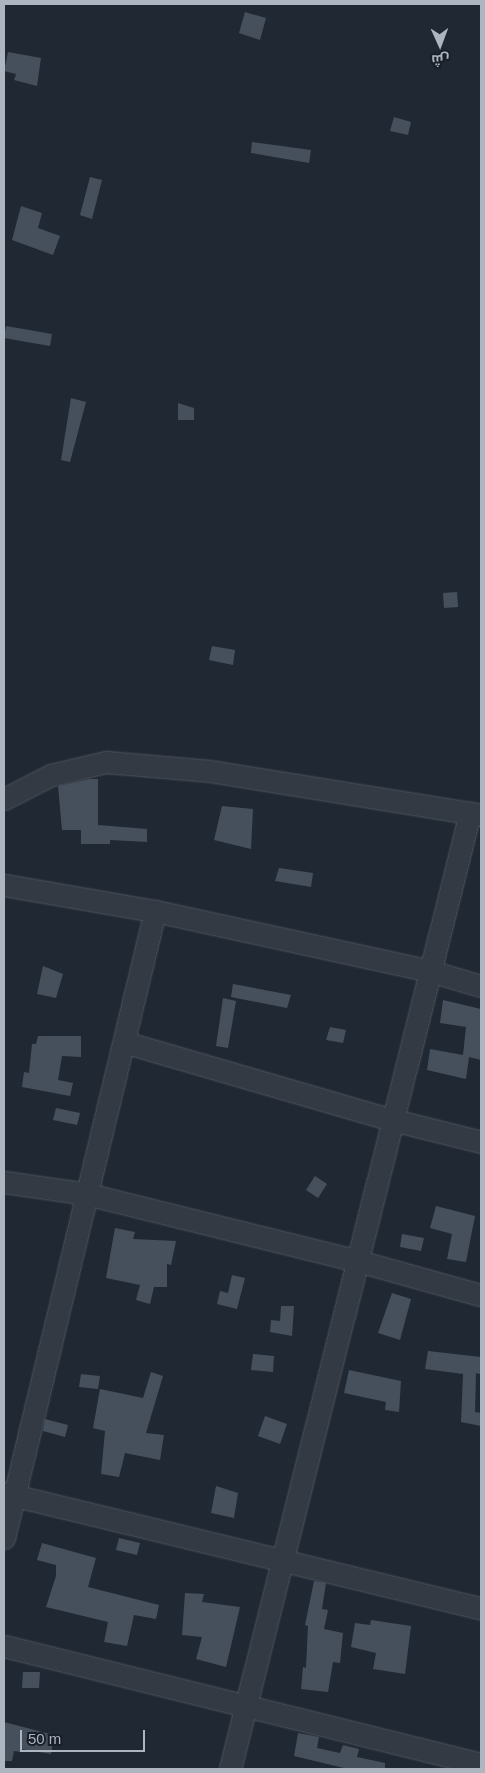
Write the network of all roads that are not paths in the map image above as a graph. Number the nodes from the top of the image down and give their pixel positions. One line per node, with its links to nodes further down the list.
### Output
1 (5, 803): 2 (street)
2 (476, 814): 5 (street)
3 (4, 885): 4 (street)
4 (155, 912): 5 (street); 7 (street)
5 (430, 971): 6 (street); 8 (street)
6 (481, 986)
7 (124, 1042): 8 (street); 11 (street)
8 (393, 1120): 9 (street); 12 (street)
9 (481, 1142)
10 (4, 1182): 11 (street)
11 (87, 1194): 12 (street); 14 (street)
12 (358, 1260): 13 (street); 16 (street)
13 (481, 1295)
14 (9, 1494): 15 (street); 16 (street)
15 (4, 1538)
16 (283, 1560): 17 (street); 19 (street)
17 (481, 1608)
18 (4, 1646): 19 (street)
19 (247, 1705): 20 (street); 21 (street)
20 (481, 1764)
21 (230, 1769)

